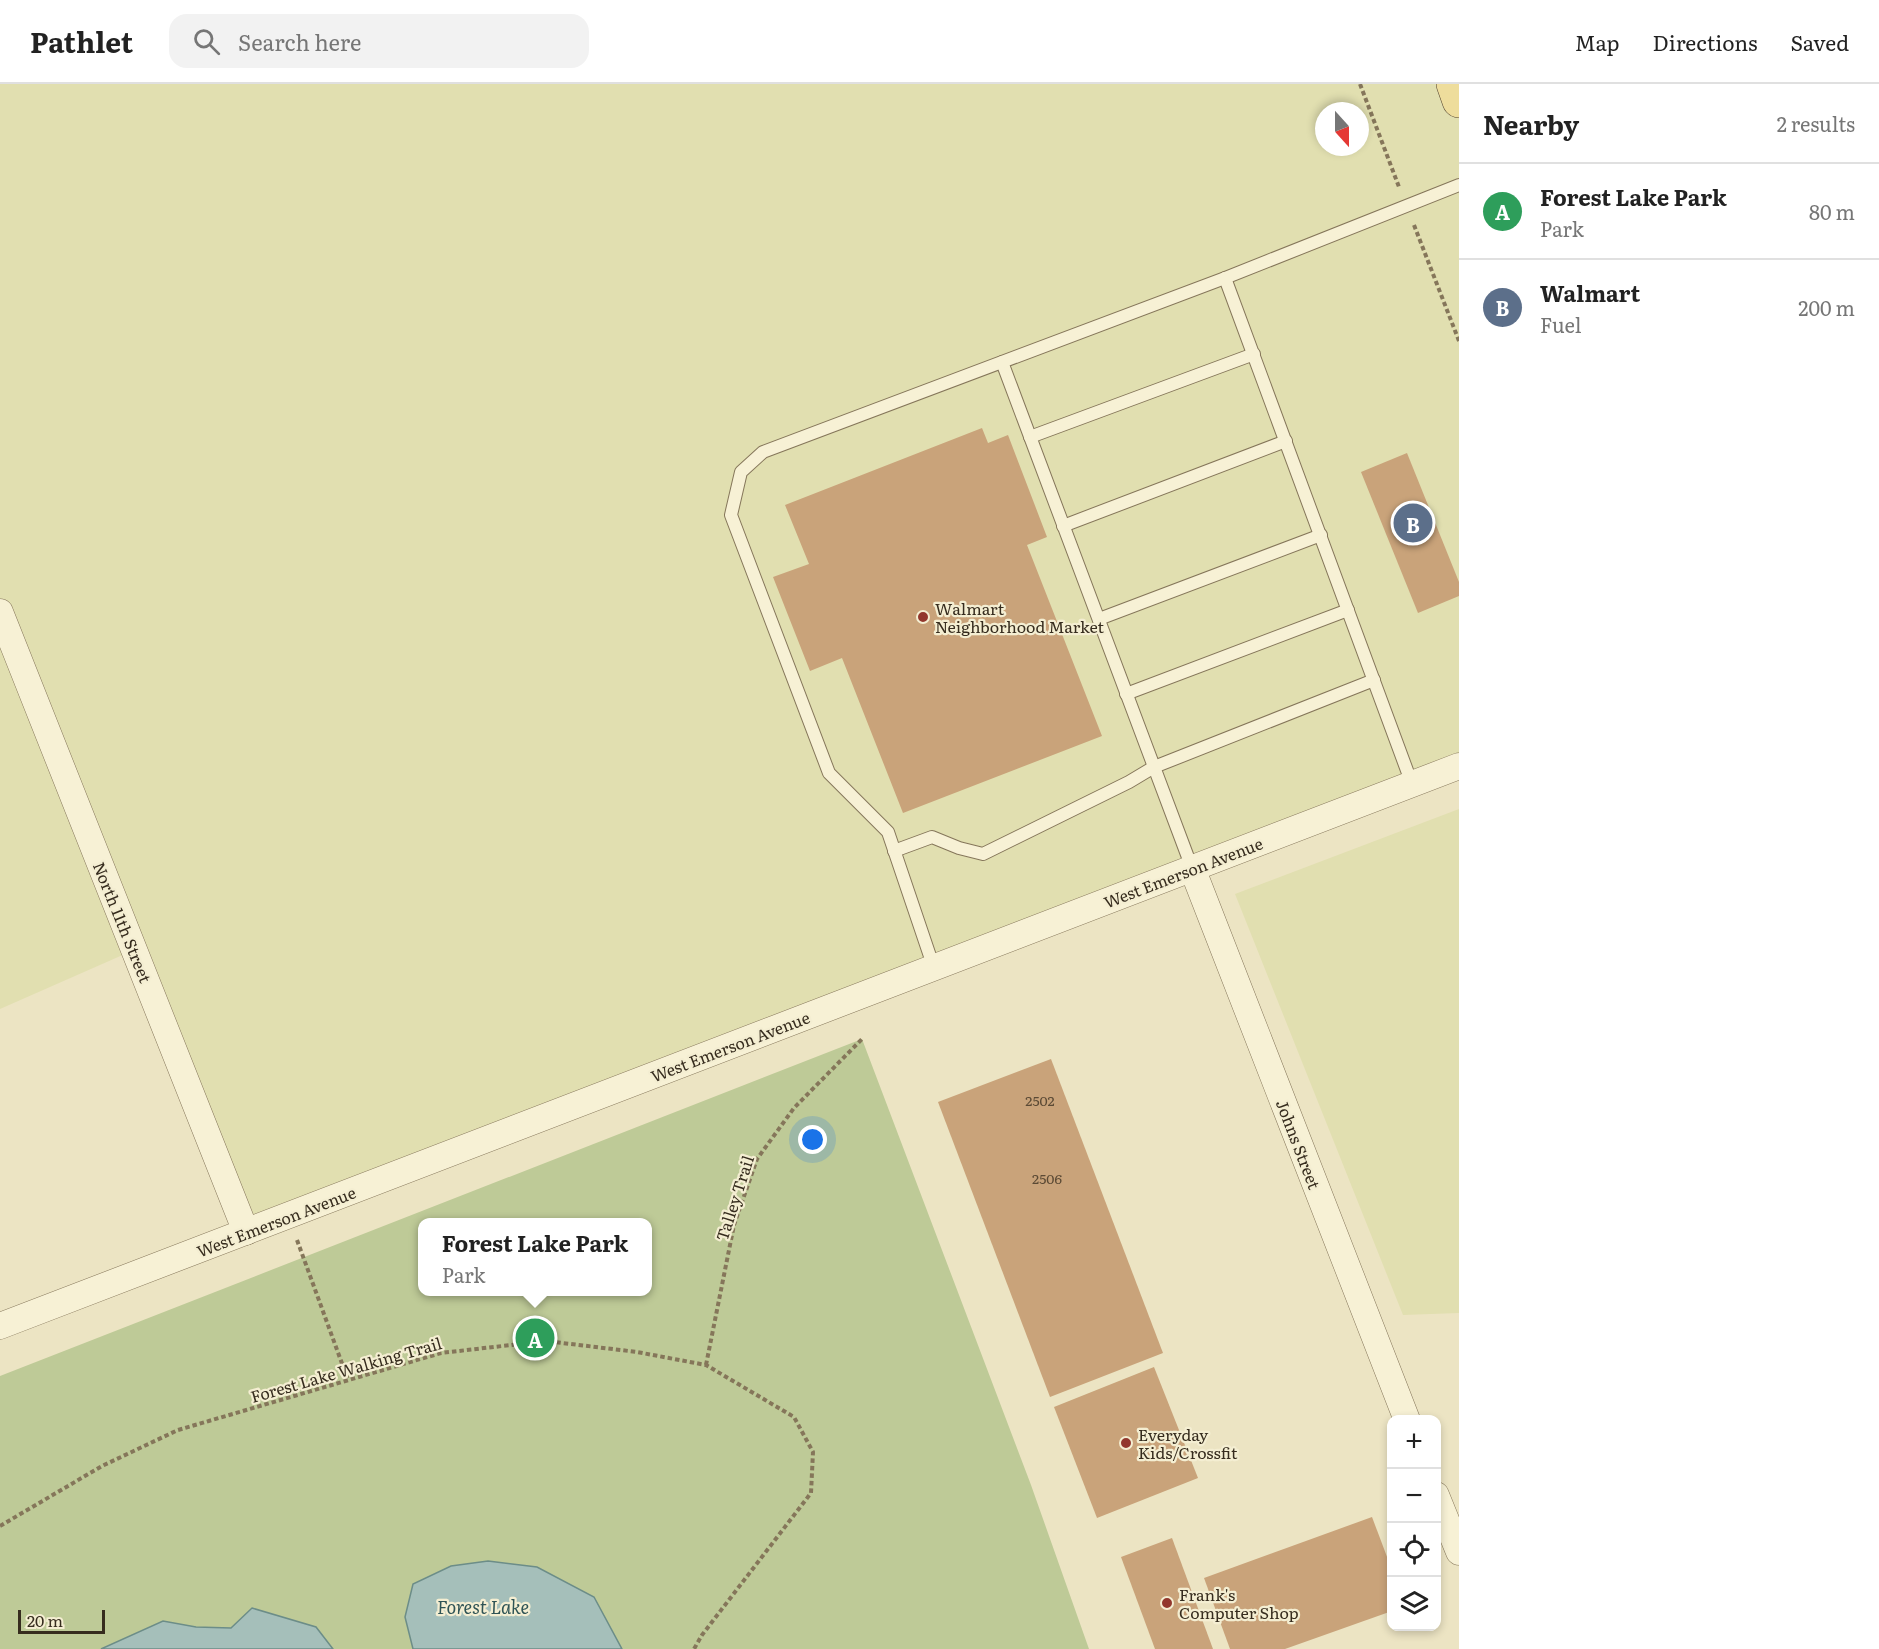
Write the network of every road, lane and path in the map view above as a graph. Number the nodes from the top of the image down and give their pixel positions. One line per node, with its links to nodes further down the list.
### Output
1 (1453, 84): 2 (main road)
2 (1459, 101)
3 (1459, 185): 4 (lane)
4 (1226, 278): 5 (lane); 6 (lane)
5 (1254, 354): 7 (lane); 8 (lane)
6 (1002, 362): 7 (lane); 19 (lane)
7 (1030, 437): 9 (lane)
8 (1286, 441): 9 (lane); 10 (lane)
9 (1064, 526): 13 (lane)
10 (1321, 535): 11 (lane); 13 (lane)
11 (1348, 610): 14 (lane); 15 (lane)
12 (0, 612): 23 (street, North 11th Street)
13 (1099, 619): 15 (lane)
14 (1374, 680): 17 (lane); 18 (lane)
15 (1126, 694): 17 (lane)
16 (1459, 766): 18 (street, West Emerson Avenue)
17 (1154, 767): 19 (lane); 20 (lane)
18 (1412, 784): 20 (street, West Emerson Avenue)
19 (894, 851): 21 (lane)
20 (1192, 868): 21 (street, West Emerson Avenue); 28 (street, Johns Street)
21 (934, 968): 23 (street, West Emerson Avenue)
22 (862, 1039): 26 (path, Talley Trail)
23 (246, 1233): 25 (street, West Emerson Avenue)
24 (294, 1233): 27 (path)
25 (0, 1326)
26 (706, 1365): 27 (path, Forest Lake Walking Trail); 32 (path, Forest Lake Walking Trail)
27 (348, 1380): 30 (path, Forest Lake Walking Trail)
28 (1405, 1415)
29 (1441, 1505): 31 (street)
30 (0, 1526)
31 (1459, 1552)
32 (694, 1649)

